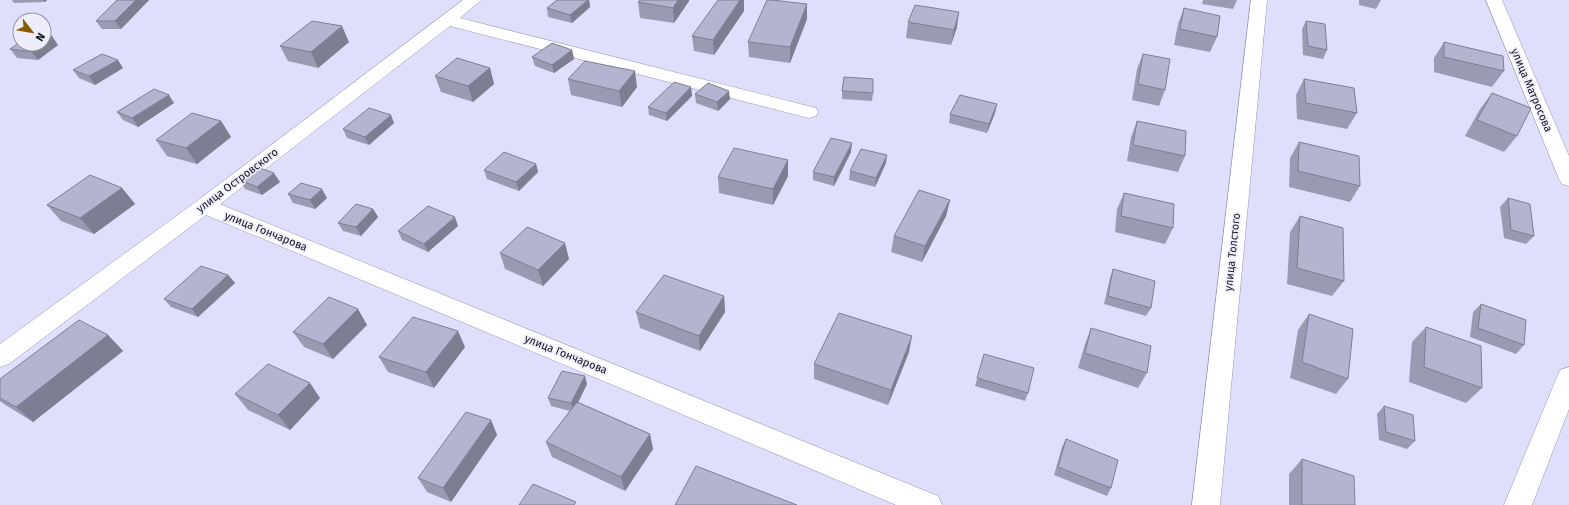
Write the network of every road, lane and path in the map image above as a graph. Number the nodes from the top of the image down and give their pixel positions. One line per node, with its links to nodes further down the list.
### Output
1 (472, 0): 4 (street, улица Островского)
2 (1259, 0): 11 (street, улица Толстого)
3 (1494, 0): 6 (street, улица Матросова)
4 (447, 20): 5 (street); 7 (street, улица Островского)
5 (809, 112)
6 (1569, 179)
7 (204, 206): 8 (street, улица Островского); 10 (street, улица Гончарова)
8 (0, 357)
9 (1569, 377): 12 (street)
10 (928, 505)
11 (1206, 505)
12 (1518, 505)

